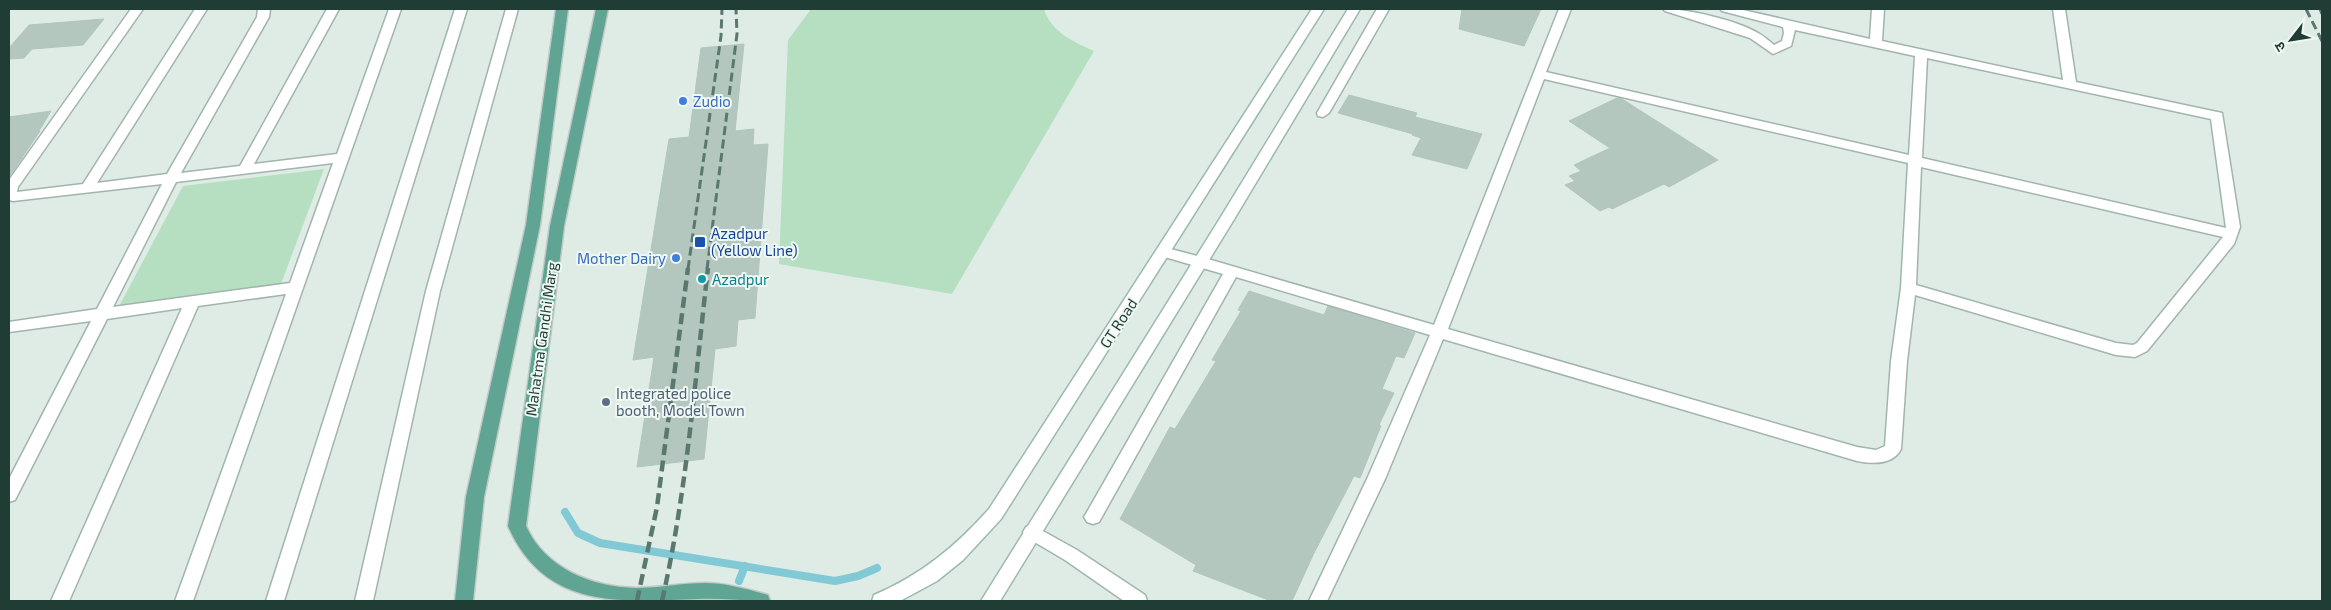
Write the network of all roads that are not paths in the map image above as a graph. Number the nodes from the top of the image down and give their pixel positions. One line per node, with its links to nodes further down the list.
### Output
1 (137, 9): 28 (street)
2 (201, 9): 28 (street)
3 (264, 9): 27 (street)
4 (333, 9): 26 (street)
5 (395, 9): 24 (street)
6 (461, 9): 45 (street)
7 (512, 9): 46 (street)
8 (562, 9): 47 (main road, Mahatma Gandhi Marg)
9 (602, 9): 42 (main road, Mahatma Gandhi Marg)
10 (1318, 9): 30 (street, GT Road)
11 (1354, 9): 31 (street)
12 (1383, 9): 23 (street)
13 (1565, 9): 21 (street)
14 (1669, 9): 18 (street)
15 (1726, 9): 18 (street)
16 (1878, 9): 19 (street)
17 (2059, 9): 22 (street)
18 (1788, 25): 19 (street)
19 (1876, 43): 20 (street)
20 (1921, 53): 22 (street); 25 (street)
21 (1539, 74): 25 (street); 38 (street)
22 (2070, 84): 29 (street)
23 (1323, 113)
24 (342, 158): 26 (street); 33 (street)
25 (1915, 162): 29 (street); 34 (street)
26 (245, 169): 27 (street)
27 (172, 177): 28 (street); 36 (street)
28 (88, 188)
29 (2232, 234): 34 (street)
30 (1163, 252): 31 (street); 49 (street, GT Road)
31 (1201, 262): 32 (street); 41 (street)
32 (1232, 271): 38 (street); 40 (street)
33 (296, 287): 35 (street); 44 (street)
34 (1908, 288): 38 (street)
35 (192, 302): 36 (street); 43 (street)
36 (102, 315): 37 (street); 39 (street)
37 (9, 327)
38 (1439, 331): 52 (street)
39 (9, 495)
40 (1093, 517)
41 (1032, 532): 50 (street); 51 (street)
42 (631, 599): 48 (main road, Mahatma Gandhi Marg)
43 (60, 601)
44 (184, 601)
45 (275, 601)
46 (364, 601)
47 (464, 601)
48 (761, 601)
49 (881, 601)
50 (990, 601)
51 (1138, 601)
52 (1318, 601)

